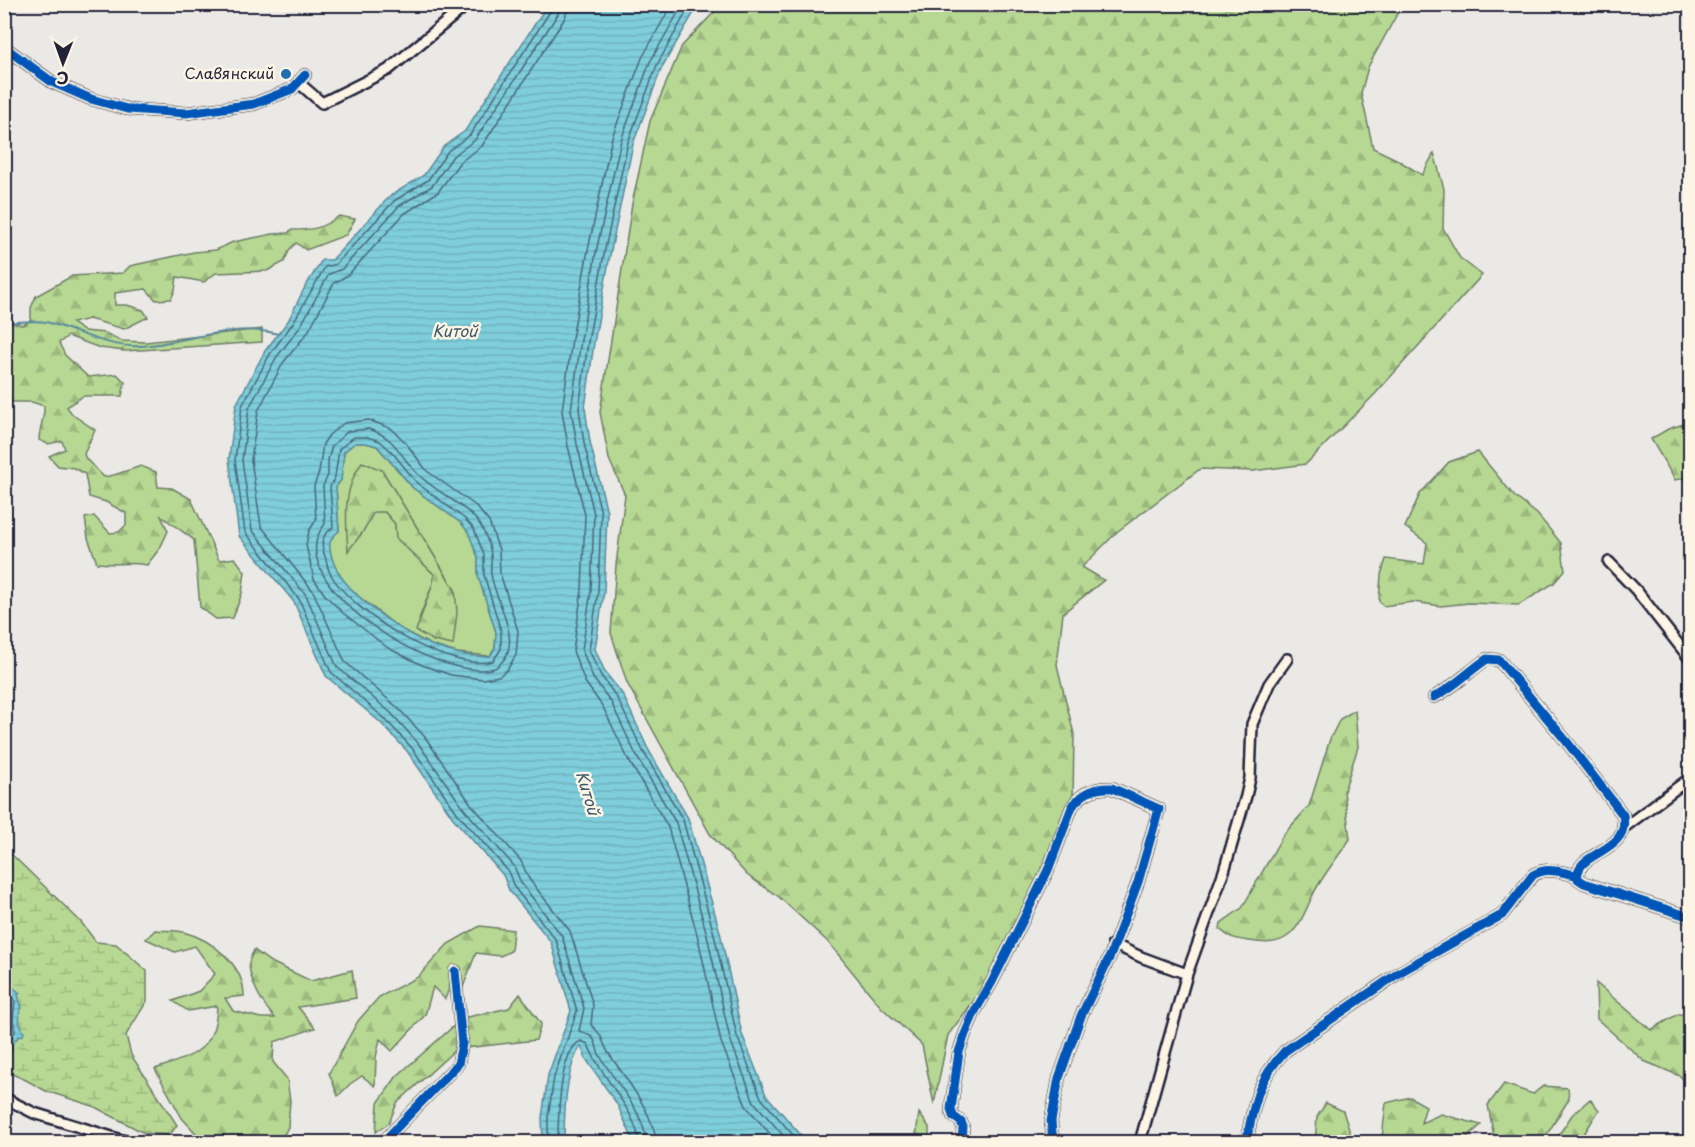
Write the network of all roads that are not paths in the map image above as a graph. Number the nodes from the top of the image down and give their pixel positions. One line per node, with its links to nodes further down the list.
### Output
1 (468, 4): 2 (street)
2 (4, 47)
3 (1609, 562): 5 (street)
4 (1287, 659): 13 (street)
5 (1690, 659)
6 (1434, 697): 8 (street)
7 (1690, 778): 8 (street)
8 (1626, 826): 9 (street)
9 (1577, 875): 10 (street); 20 (street)
10 (1690, 917)
11 (1113, 944): 13 (street); 17 (street); 18 (street)
12 (455, 970): 16 (street)
13 (1187, 974): 19 (street)
14 (4, 1098): 15 (street)
15 (128, 1143)
16 (383, 1143)
17 (962, 1143)
18 (1053, 1143)
19 (1140, 1143)
20 (1246, 1143)

